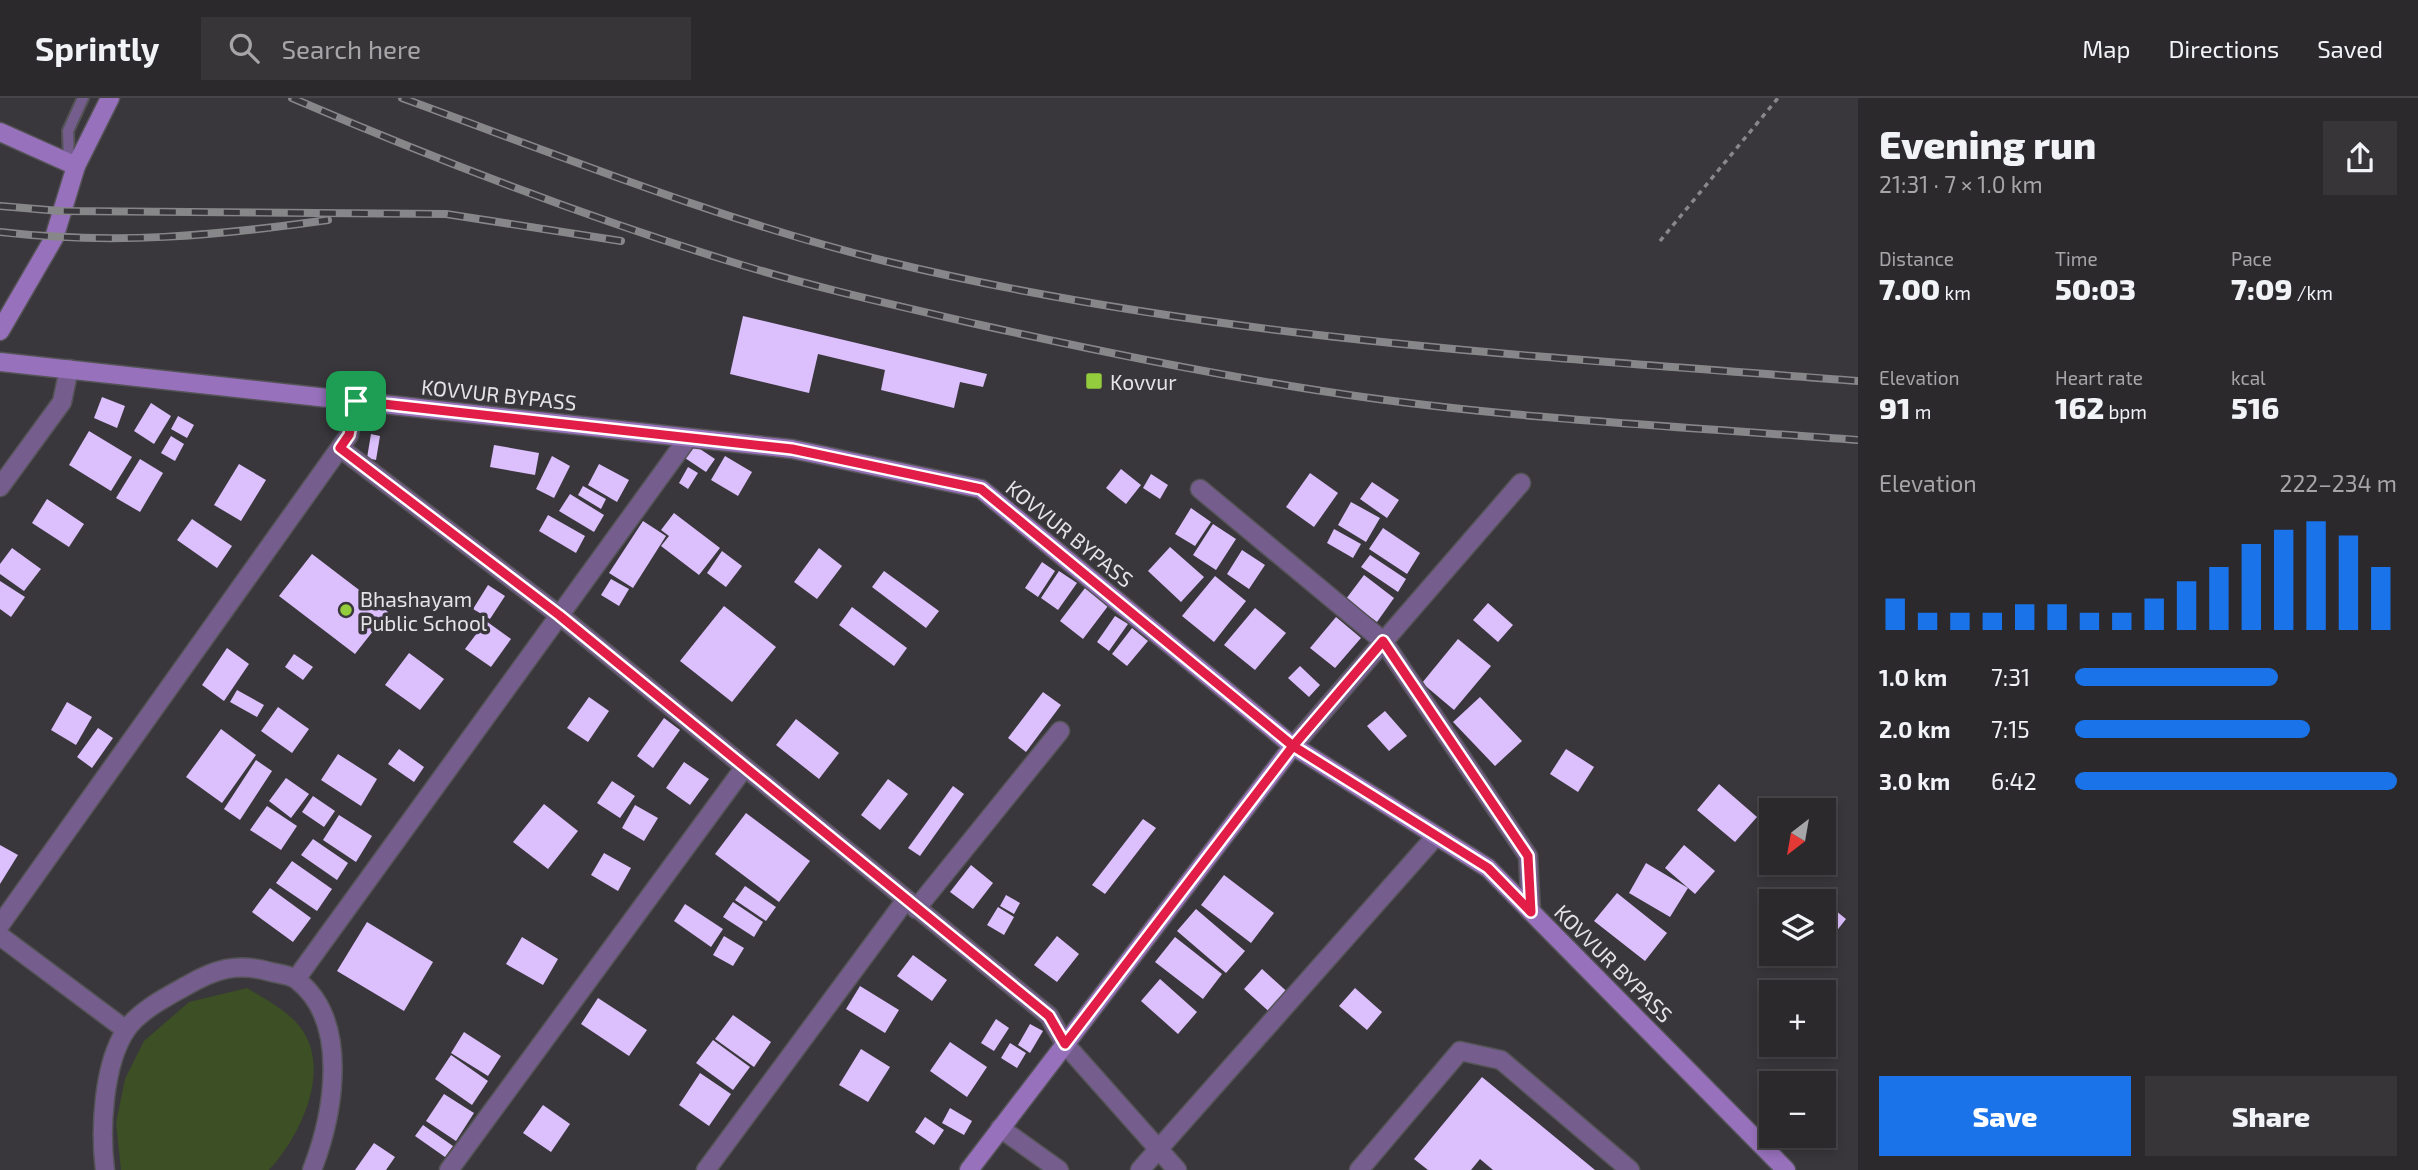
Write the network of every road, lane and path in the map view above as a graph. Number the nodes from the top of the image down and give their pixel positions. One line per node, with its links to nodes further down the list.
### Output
1 (83, 98): 5 (lane)
2 (110, 98): 5 (street)
3 (1778, 98): 6 (path)
4 (0, 132): 5 (street)
5 (73, 164): 7 (street)
6 (1660, 241)
7 (0, 331)
8 (0, 362): 9 (street, KOVVUR BYPASS)
9 (69, 369): 10 (street, KOVVUR BYPASS); 14 (street)
10 (356, 401): 11 (street, KOVVUR BYPASS); 12 (street)
11 (688, 438): 16 (street); 19 (street, KOVVUR BYPASS)
12 (340, 448): 16 (street); 24 (street)
13 (1521, 482): 17 (street)
14 (0, 487)
15 (1200, 489): 17 (street)
16 (559, 615): 20 (street); 26 (street)
17 (1383, 641): 19 (street); 23 (street)
18 (1059, 731): 22 (street)
19 (1293, 746): 21 (street, KOVVUR BYPASS); 28 (street)
20 (744, 768): 22 (street); 33 (street)
21 (1437, 836): 23 (street, KOVVUR BYPASS); 30 (street)
22 (910, 905): 28 (street); 34 (street)
23 (1531, 912): 41 (street, KOVVUR BYPASS)
24 (0, 925)
25 (0, 936): 27 (street)
26 (296, 979): 27 (street); 32 (street)
27 (126, 1030): 31 (street)
28 (1065, 1044): 29 (street); 30 (street)
29 (1000, 1128): 35 (street); 36 (street)
30 (1158, 1149): 37 (street); 38 (street)
31 (105, 1170)
32 (312, 1170)
33 (449, 1170)
34 (706, 1170)
35 (968, 1170)
36 (1059, 1170)
37 (1140, 1170)
38 (1177, 1170)
39 (1359, 1170): 40 (street)
40 (1630, 1170)
41 (1786, 1170)

